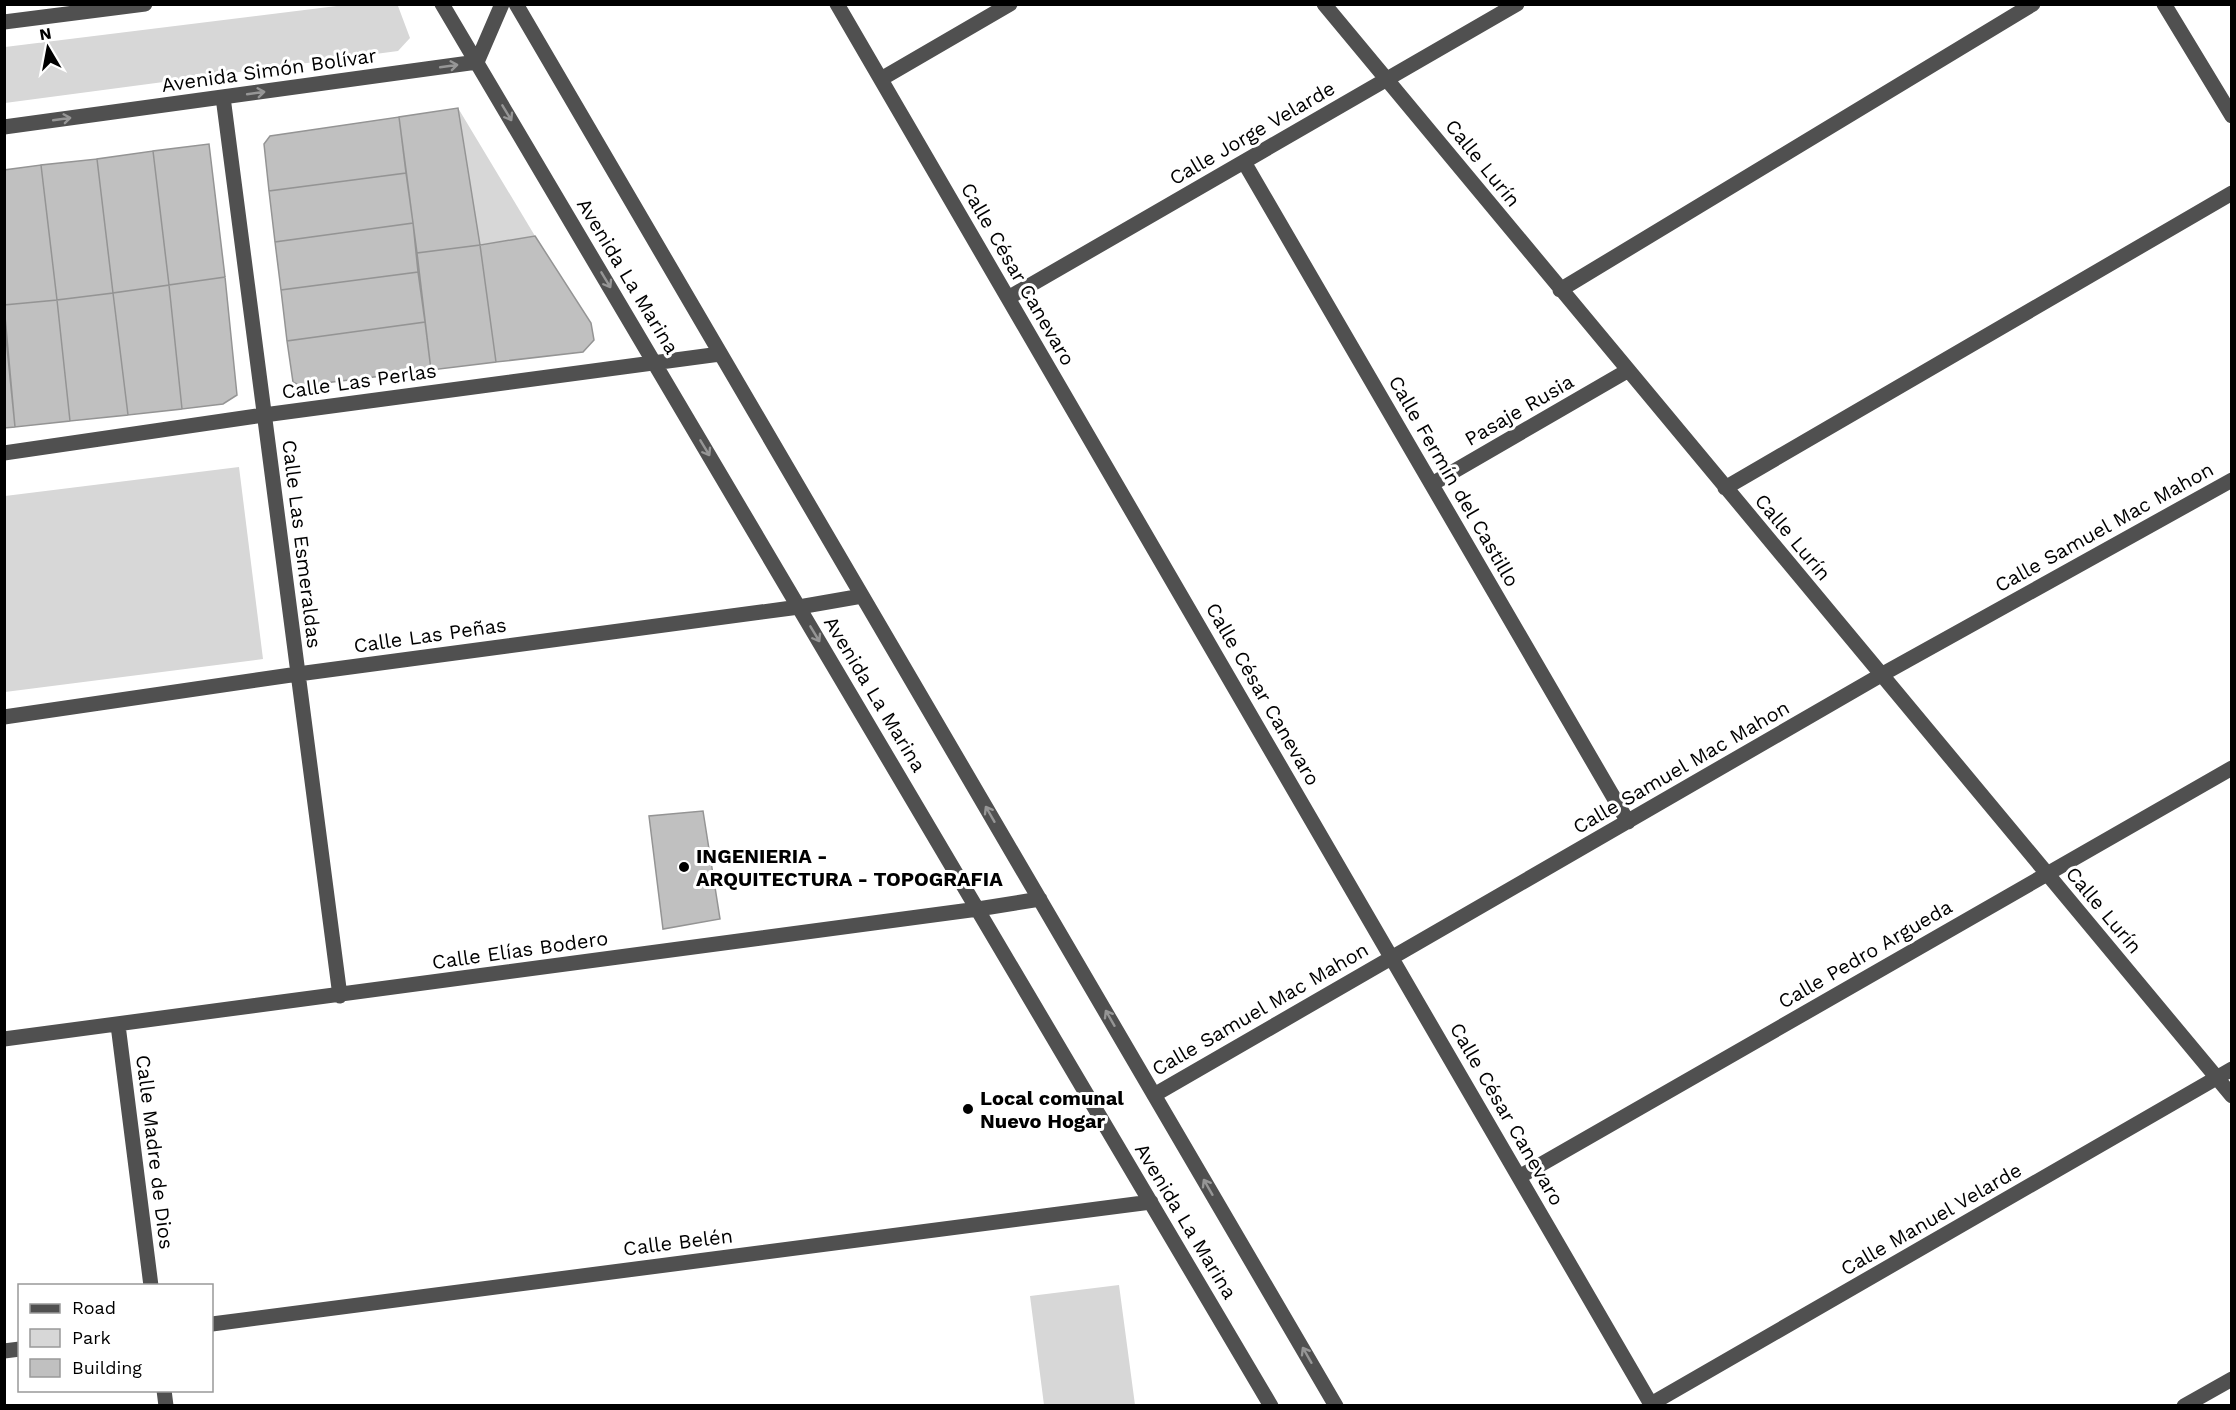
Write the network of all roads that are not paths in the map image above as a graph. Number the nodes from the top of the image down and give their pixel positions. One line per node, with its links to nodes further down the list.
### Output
1 (145, 4): 11 (street)
2 (442, 4): 12 (street, Avenida La Marina)
3 (502, 4): 12 (street)
4 (516, 4): 22 (street, Avenida La Marina)
5 (837, 4): 13 (street, Calle César Canevaro)
6 (1010, 4): 13 (street)
7 (1324, 4): 14 (street, Calle Lurín)
8 (1517, 4): 14 (street, Calle Jorge Velarde)
9 (2033, 4): 20 (street)
10 (2164, 4): 16 (street)
11 (4, 22)
12 (477, 62): 15 (street, Avenida Simón Bolívar, one-way to 12); 23 (street, Avenida La Marina, one-way to 23)
13 (880, 79): 21 (street, Calle César Canevaro)
14 (1387, 80): 18 (street, Calle Jorge Velarde); 20 (street, Calle Lurín)
15 (223, 97): 17 (street, Avenida Simón Bolívar, one-way to 15); 25 (street, Calle Las Esmeraldas)
16 (2232, 116)
17 (4, 127)
18 (1244, 162): 21 (street, Calle Jorge Velarde); 28 (street, Calle Fermín del Castillo)
19 (2232, 193): 29 (street)
20 (1560, 290): 24 (street, Calle Lurín)
21 (1008, 298): 40 (street, Calle César Canevaro)
22 (720, 354): 23 (street, Calle Las Perlas); 30 (street, Avenida La Marina)
23 (654, 361): 25 (street, Calle Las Perlas); 31 (street, Avenida La Marina, one-way to 31)
24 (1628, 371): 28 (street, Pasaje Rusia); 29 (street, Calle Lurín)
25 (264, 415): 26 (street, Calle Las Perlas); 32 (street, Calle Las Esmeraldas)
26 (4, 453)
27 (2232, 480): 33 (street, Calle Samuel Mac Mahon)
28 (1432, 484): 36 (street, Calle Fermín del Castillo)
29 (1725, 488): 33 (street, Calle Lurín)
30 (862, 596): 31 (street, Calle Las Peñas); 38 (street, Avenida La Marina, one-way to 30)
31 (799, 607): 32 (street, Calle Las Peñas); 39 (street, Avenida La Marina, one-way to 39)
32 (298, 674): 34 (street, Calle Las Peñas); 41 (street, Calle Las Esmeraldas)
33 (1881, 675): 36 (street, Calle Samuel Mac Mahon); 37 (street, Calle Lurín)
34 (4, 717)
35 (2232, 768): 37 (street, Calle Pedro Argueda)
36 (1628, 822): 40 (street, Calle Samuel Mac Mahon)
37 (2046, 873): 45 (street, Calle Lurín); 48 (street, Calle Pedro Argueda)
38 (1040, 898): 39 (street, Calle Elías Bodero); 46 (street, Avenida La Marina, one-way to 38)
39 (978, 909): 41 (street, Calle Elías Bodero); 49 (street, Avenida La Marina)
40 (1392, 957): 46 (street, Calle Samuel Mac Mahon); 48 (street, Calle César Canevaro)
41 (340, 996): 42 (street, Calle Elías Bodero)
42 (118, 1025): 43 (street, Calle Elías Bodero); 50 (street, Calle Madre de Dios)
43 (4, 1040)
44 (2232, 1070): 45 (street, Calle Manuel Velarde)
45 (2217, 1078): 47 (street, Calle Lurín); 53 (street, Calle Manuel Velarde)
46 (1154, 1095): 55 (street, Avenida La Marina, one-way to 46)
47 (2232, 1096)
48 (1519, 1177): 53 (street, Calle César Canevaro)
49 (1151, 1202): 51 (street, Calle Belén); 54 (street, Avenida La Marina)
50 (151, 1284)
51 (213, 1324)
52 (2232, 1379): 56 (street)
53 (1652, 1405)
54 (1271, 1406)
55 (1336, 1406)
56 (2184, 1406)

